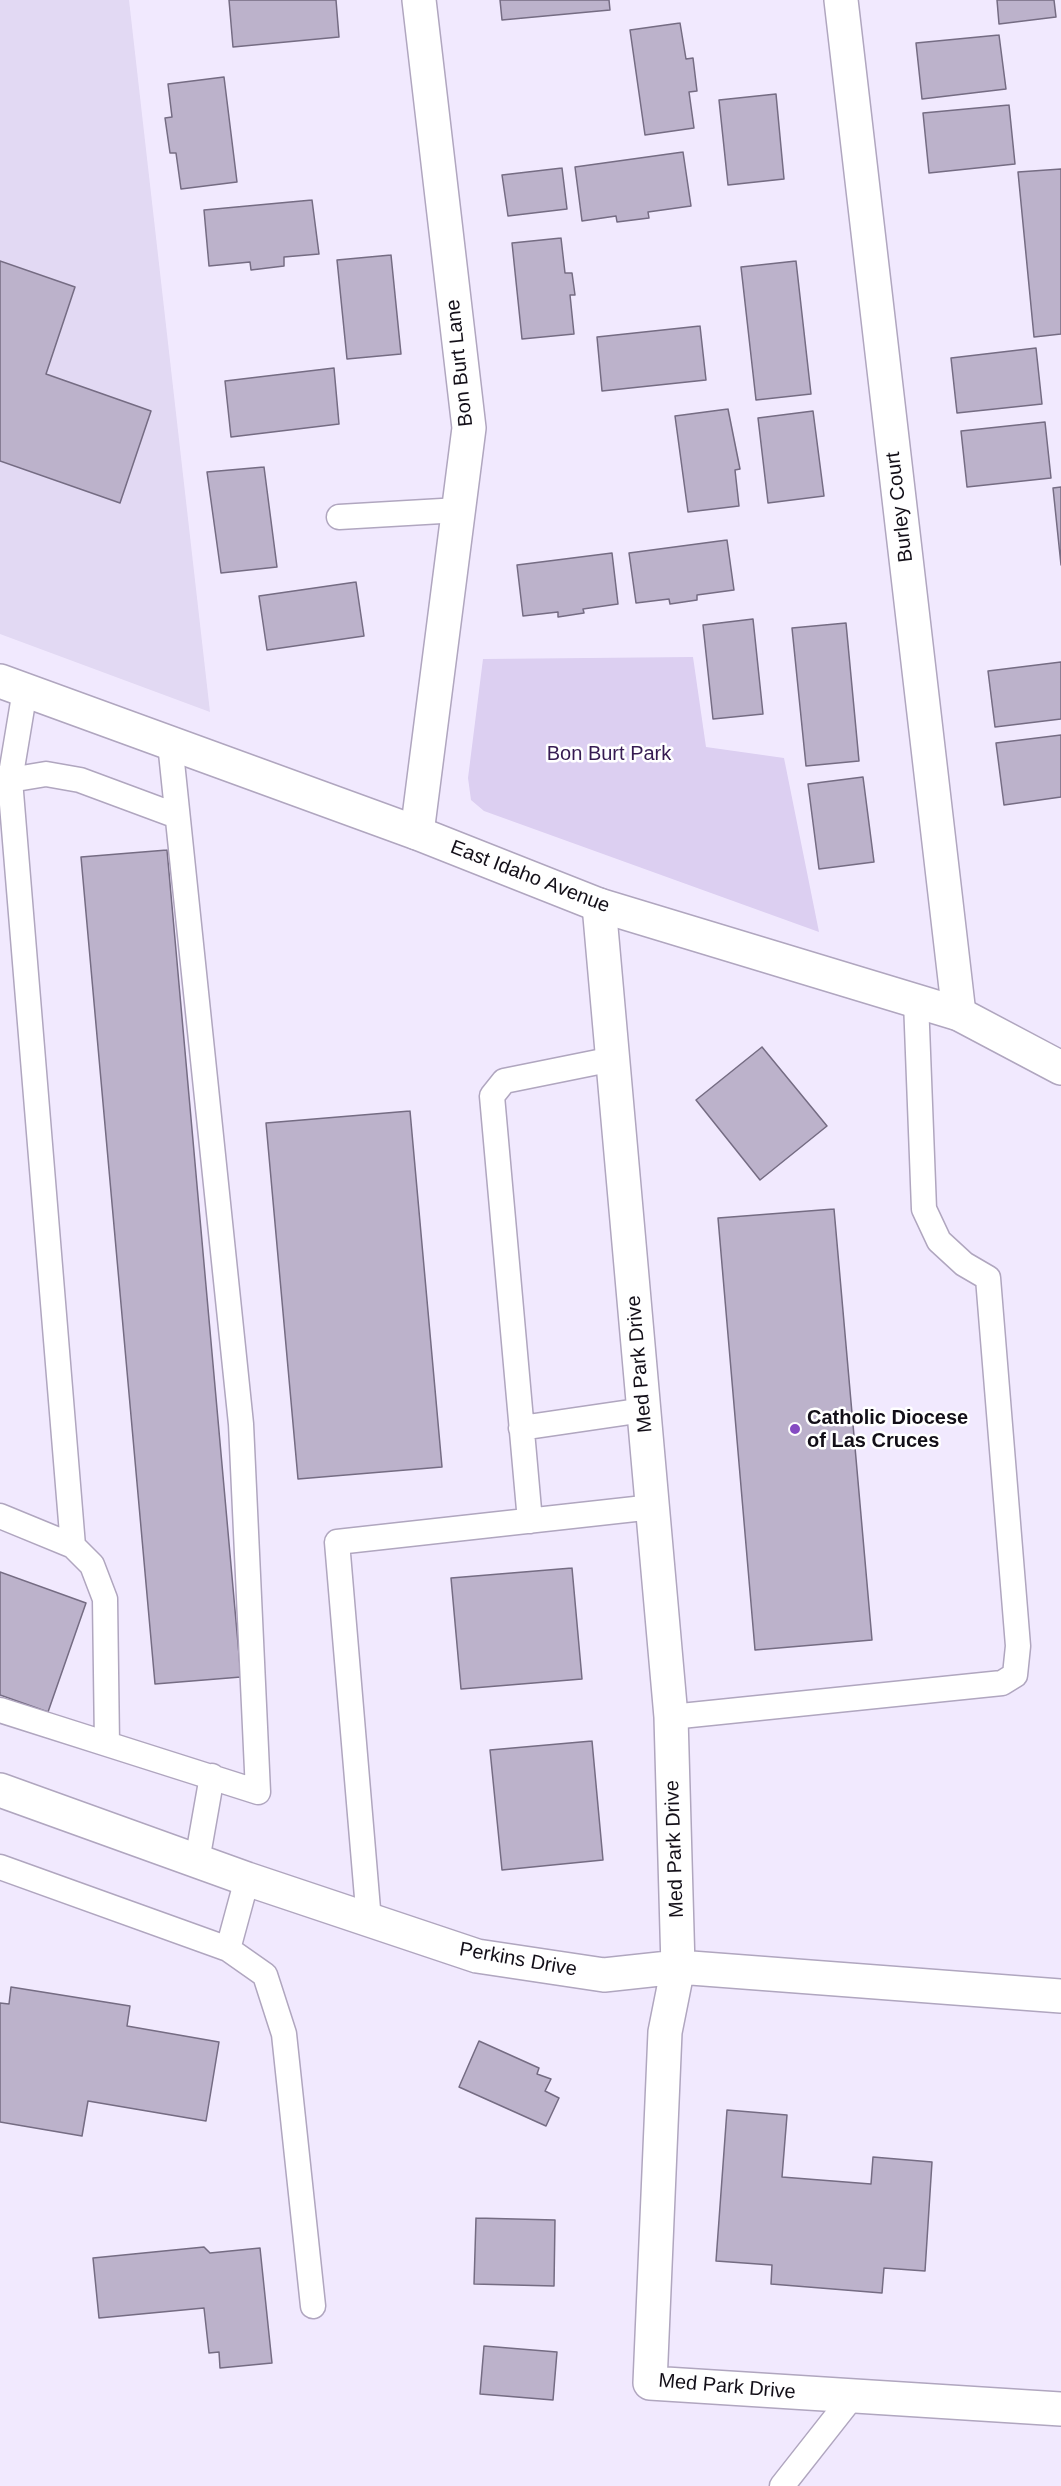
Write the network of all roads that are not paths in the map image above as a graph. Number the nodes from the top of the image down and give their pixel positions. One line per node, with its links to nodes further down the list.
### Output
1 (419, 0): 3 (street, Bon Burt Lane)
2 (841, 0): 12 (street, Burley Court)
3 (459, 510): 4 (lane); 9 (street, Bon Burt Lane)
4 (339, 517)
5 (12, 685): 6 (street, East Idaho Avenue); 7 (lane)
6 (170, 743): 8 (lane); 9 (street, East Idaho Avenue)
7 (5, 779): 8 (lane); 20 (lane)
8 (177, 816): 24 (lane)
9 (417, 833): 10 (street, East Idaho Avenue)
10 (599, 905): 11 (street, East Idaho Avenue); 13 (street, Med Park Drive)
11 (916, 1001): 12 (street, East Idaho Avenue); 22 (lane)
12 (959, 1014): 14 (street, East Idaho Avenue)
13 (613, 1059): 15 (street, Med Park Drive); 16 (lane)
14 (1061, 1068)
15 (644, 1410): 16 (lane); 17 (street, Med Park Drive)
16 (521, 1428): 19 (lane)
17 (653, 1507): 19 (lane); 22 (street, Med Park Drive)
18 (0, 1516): 20 (lane)
19 (530, 1521): 29 (lane)
20 (73, 1546): 23 (lane)
21 (0, 1710): 23 (lane)
22 (671, 1717): 31 (street, Med Park Drive)
23 (108, 1744): 24 (lane)
24 (212, 1776): 26 (lane)
25 (0, 1790): 26 (street, Perkins Drive)
26 (197, 1861): 28 (street, Perkins Drive)
27 (0, 1867): 30 (lane)
28 (247, 1879): 29 (street, Perkins Drive); 30 (lane)
29 (369, 1921): 31 (street, Perkins Drive)
30 (228, 1949): 33 (lane)
31 (678, 1967): 32 (street, Perkins Drive); 34 (street, Med Park Drive)
32 (1061, 1996)
33 (313, 2306)
34 (852, 2397): 35 (street, Med Park Drive); 36 (lane)
35 (1061, 2409)
36 (782, 2486)

